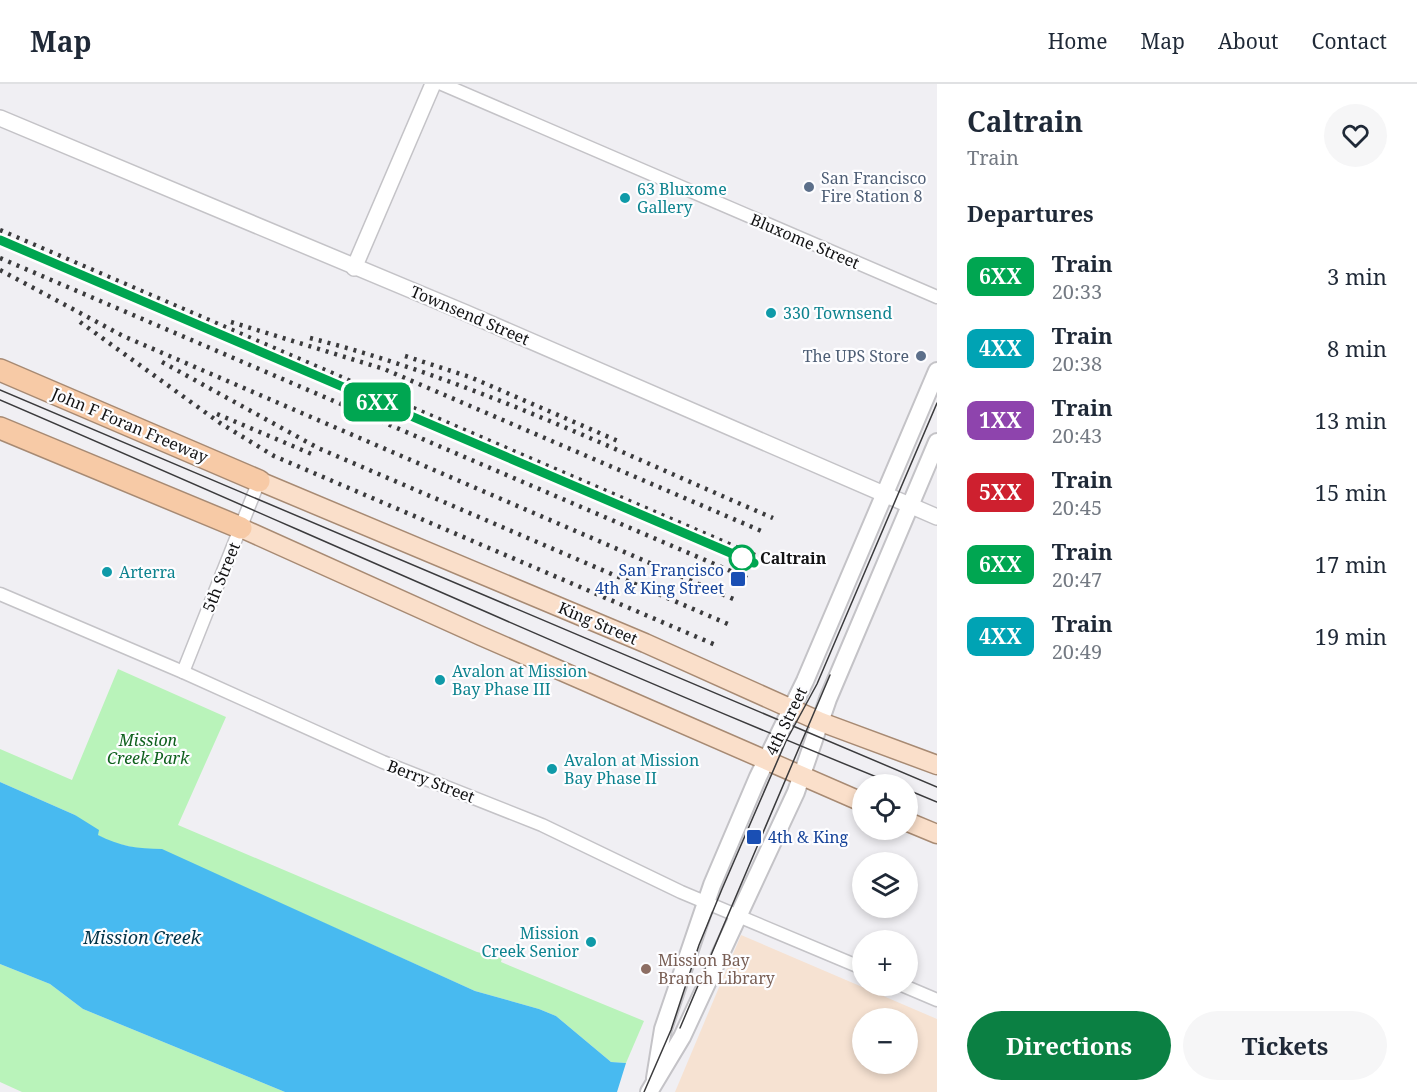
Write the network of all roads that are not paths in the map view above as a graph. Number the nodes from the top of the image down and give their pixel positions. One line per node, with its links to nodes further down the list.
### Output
1 (433, 84): 4 (street)
2 (442, 84): 5 (street, Bluxome Street)
3 (0, 118): 4 (street, Townsend Street)
4 (354, 268): 11 (street, Townsend Street)
5 (937, 297)
6 (0, 370): 10 (highway, John F Foran Freeway)
7 (937, 371): 11 (main road, 4th Street)
8 (0, 428): 14 (highway)
9 (937, 442): 12 (main road, 4th Street)
10 (259, 481): 14 (street, 5th Street); 17 (main road, King Street)
11 (884, 493): 12 (street, Townsend Street); 17 (main road, 4th Street)
12 (910, 505): 13 (street, Townsend Street); 18 (main road, 4th Street)
13 (937, 518)
14 (241, 528): 16 (street, 5th Street); 19 (main road)
15 (0, 594): 16 (street, Berry Street)
16 (183, 672): 25 (street, Berry Street)
17 (791, 709): 18 (main road, King Street); 19 (main road, 4th Street)
18 (821, 722): 20 (main road, King Street); 21 (main road, 4th Street)
19 (766, 761): 21 (main road); 25 (main road, 4th Street)
20 (937, 765)
21 (803, 777): 22 (main road); 26 (main road, 4th Street)
22 (852, 798)
23 (918, 826): 24 (main road)
24 (937, 834)
25 (707, 903): 26 (street, Berry Street); 30 (main road, 4th Street)
26 (740, 916): 27 (street, Berry Street); 30 (main road, 4th Street)
27 (852, 964)
28 (918, 992): 29 (street)
29 (937, 1000)
30 (651, 1086)

